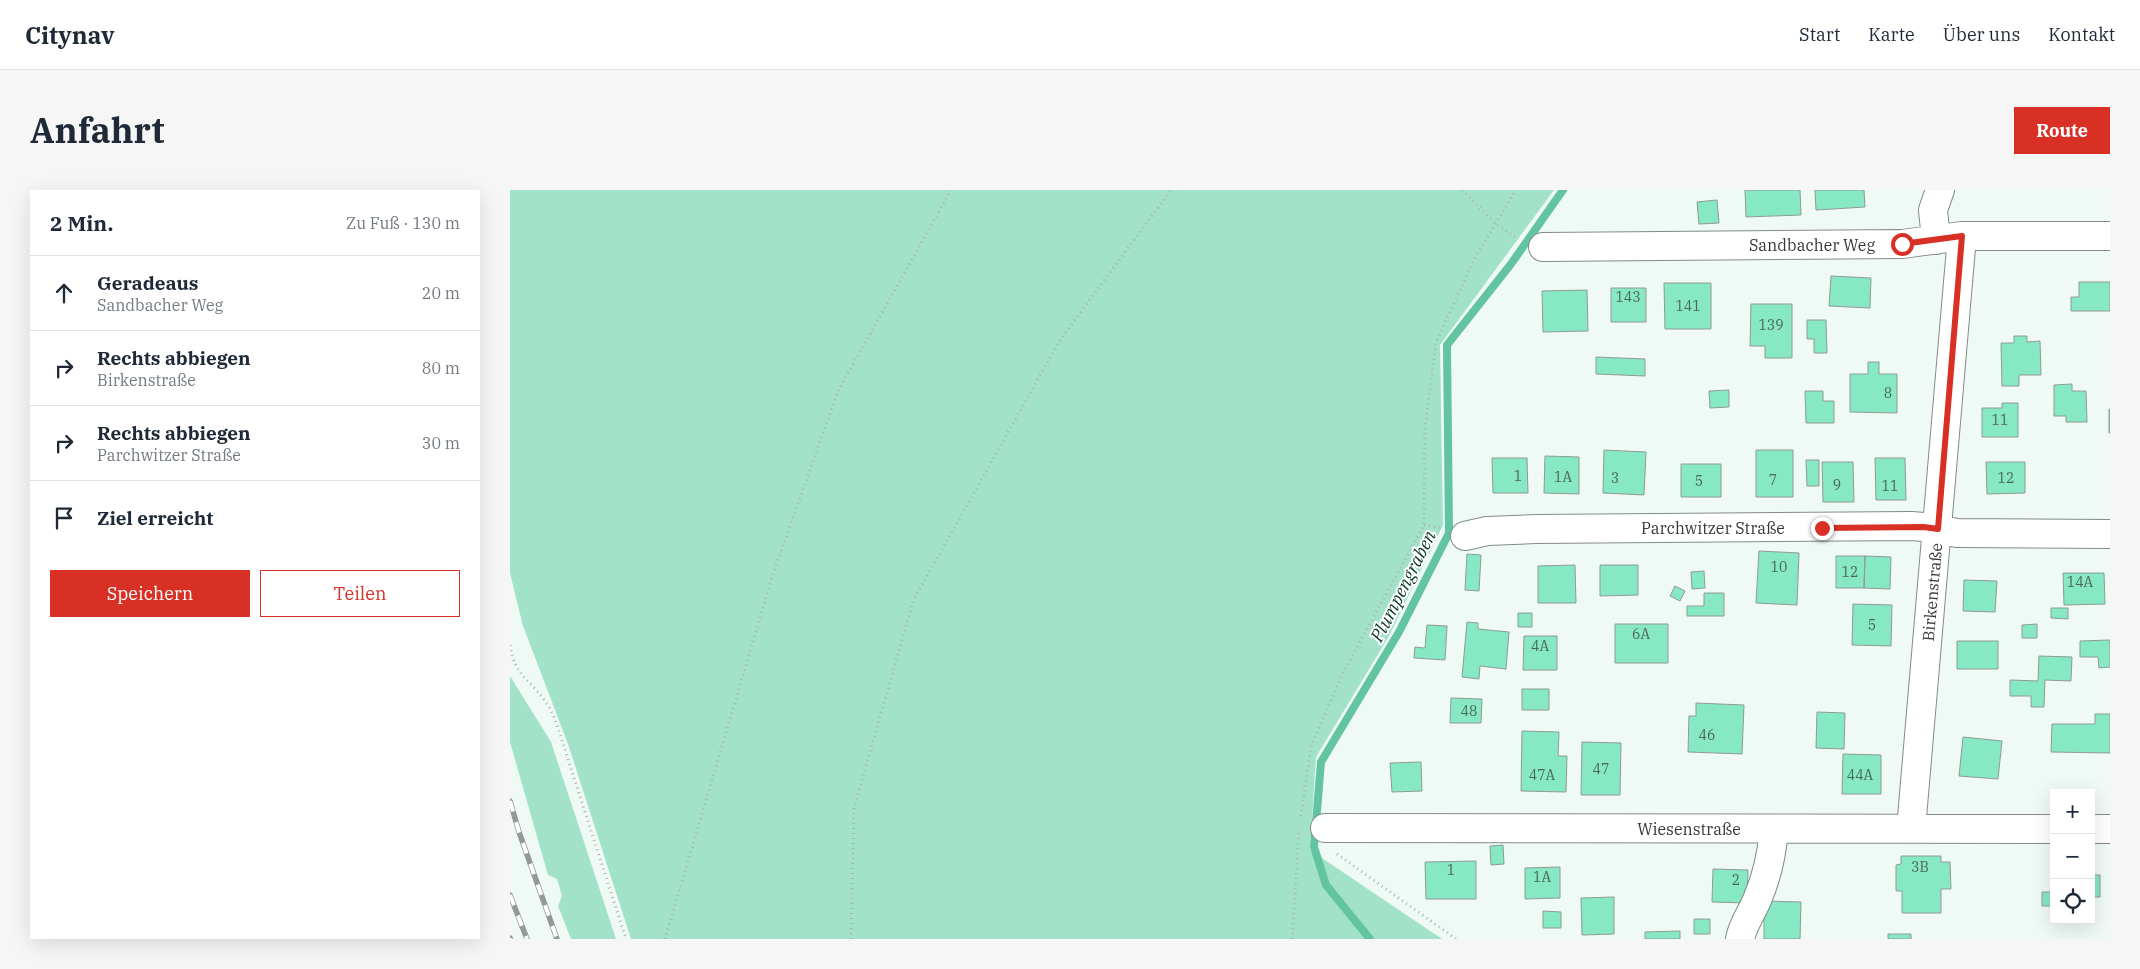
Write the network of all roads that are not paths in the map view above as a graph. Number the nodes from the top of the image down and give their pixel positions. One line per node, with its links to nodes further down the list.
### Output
1 (1940, 190): 4 (street)
2 (1962, 236): 3 (street, Sandbacher Weg); 4 (street, Sandbacher Weg); 6 (street, Birkenstraße)
3 (2110, 236)
4 (1936, 240): 5 (street, Sandbacher Weg)
5 (1532, 244)
6 (1938, 529): 7 (street, Parchwitzer Straße); 8 (street, Parchwitzer Straße); 11 (street, Birkenstraße)
7 (2110, 534)
8 (1466, 536)
9 (1308, 825): 10 (street, Wiesenstraße)
10 (1774, 829): 11 (street, Wiesenstraße); 15 (street)
11 (1912, 829): 12 (street, Wiesenstraße)
12 (2050, 829)
13 (2095, 829): 14 (street)
14 (2110, 829)
15 (1740, 939)

